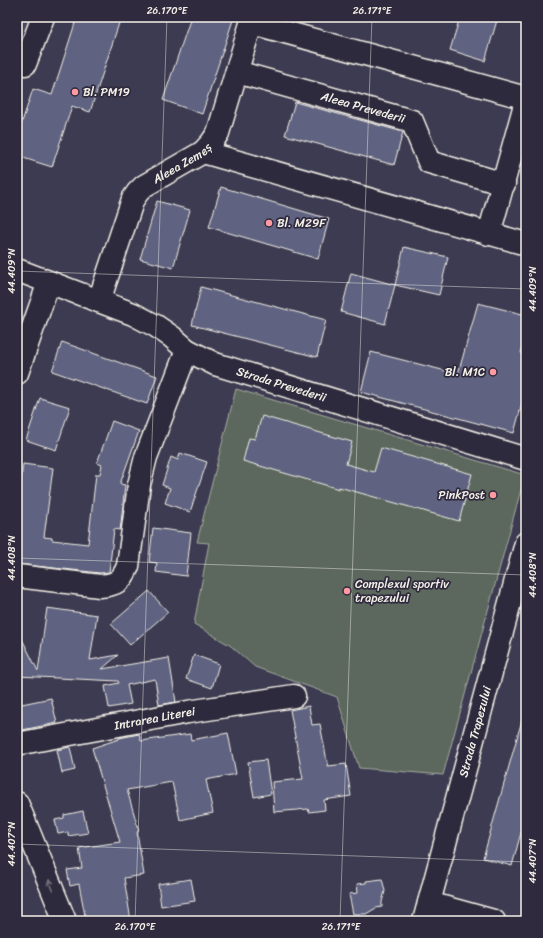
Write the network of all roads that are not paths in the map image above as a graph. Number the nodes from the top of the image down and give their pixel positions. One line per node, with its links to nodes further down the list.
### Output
1 (43, 17): 3 (street)
2 (252, 20): 4 (street, Aleea Zemeș); 5 (street)
3 (21, 62)
4 (237, 72): 6 (street, Aleea Zemeș); 7 (street, Aleea Prevederii)
5 (526, 100): 7 (street)
6 (203, 152): 8 (street); 12 (street, Aleea Zemeș)
7 (504, 184): 8 (street)
8 (490, 234): 9 (street)
9 (526, 244)
10 (17, 270): 11 (street, Strada Prevederii)
11 (49, 282): 12 (street, Strada Prevederii); 14 (street)
12 (99, 301): 13 (street, Strada Prevederii)
13 (187, 350): 15 (street, Strada Prevederii); 17 (street)
14 (17, 373)
15 (526, 459)
16 (526, 543): 21 (street, Strada Trapezului)
17 (17, 576)
18 (294, 696): 19 (street, Intrarea Literei)
19 (17, 744)
20 (17, 803): 22 (street, one-way to 20)
21 (427, 912): 23 (street)
22 (65, 921)
23 (494, 921)

